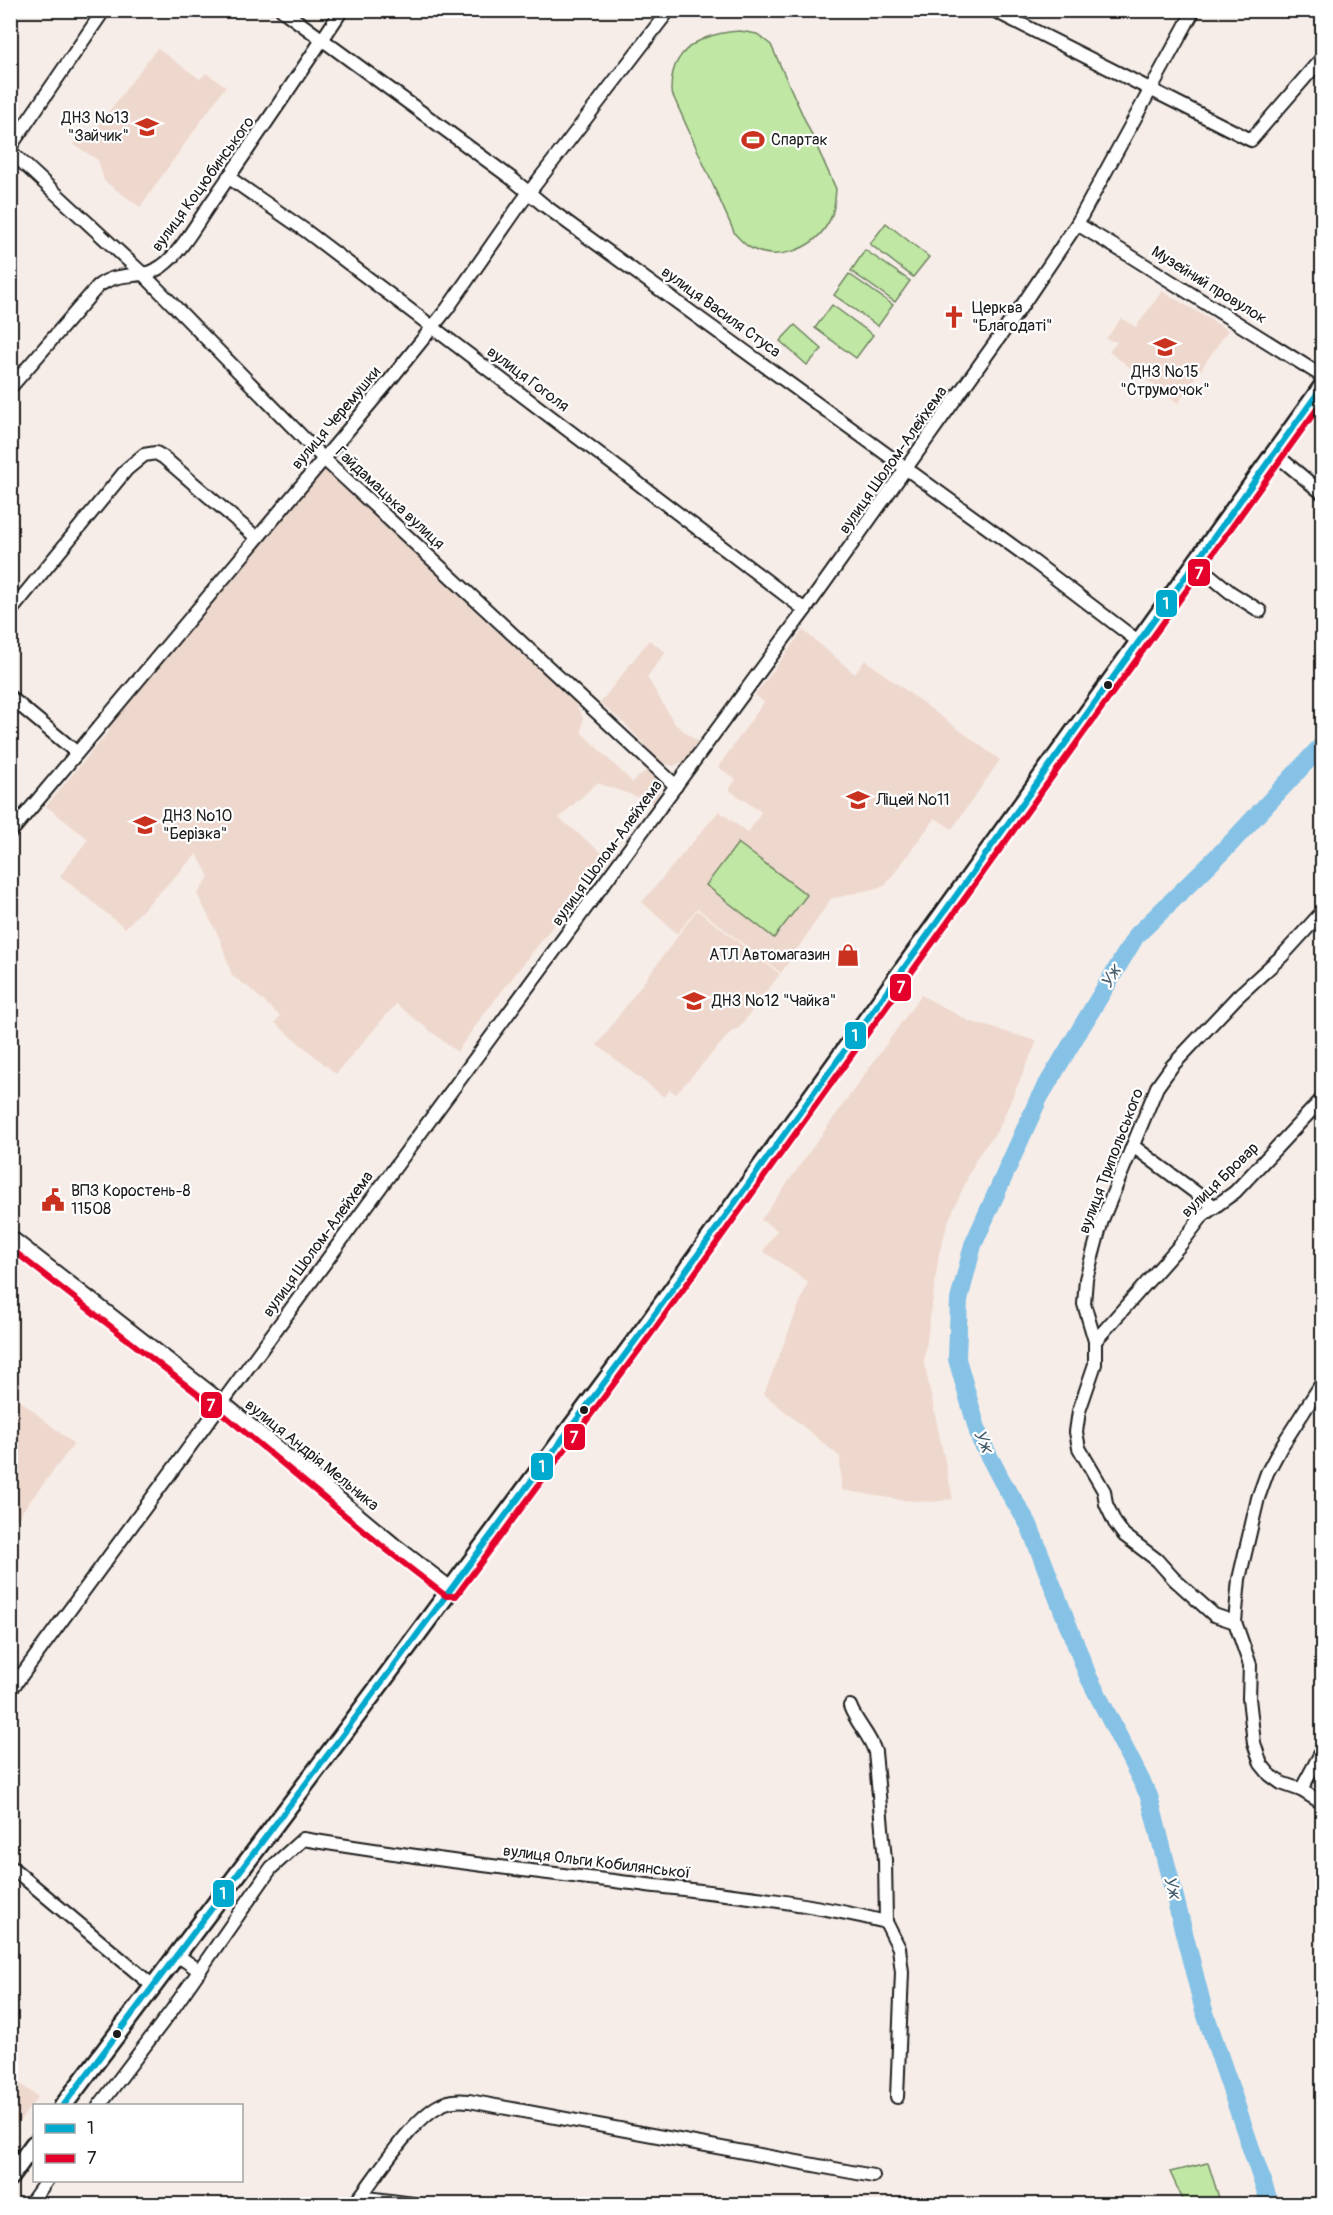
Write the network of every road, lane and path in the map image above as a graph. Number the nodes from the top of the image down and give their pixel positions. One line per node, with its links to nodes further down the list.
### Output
1 (105, 10): 10 (street)
2 (282, 10): 7 (street, вулиця Василя Стуса)
3 (342, 10): 7 (street, вулиця Коцюбинського)
4 (669, 10): 12 (street, вулиця Черемушки)
5 (993, 10): 9 (street)
6 (1194, 10): 9 (street, вулиця Шолом-Алейхема)
7 (323, 40): 11 (street, вулиця Коцюбинського); 12 (street, вулиця Василя Стуса)
8 (1323, 58): 9 (street)
9 (1150, 90): 13 (street, вулиця Шолом-Алейхема)
10 (10, 149): 14 (street, Гайдамацька вулиця)
11 (228, 177): 14 (street, вулиця Коцюбинського); 15 (street, вулиця Гоголя)
12 (529, 192): 15 (street, вулиця Черемушки); 21 (street, вулиця Василя Стуса)
13 (1077, 224): 16 (street, Музейний провулок); 21 (street, вулиця Шолом-Алейхема)
14 (144, 274): 18 (street, вулиця Коцюбинського); 20 (street, Гайдамацька вулиця)
15 (432, 327): 20 (street, вулиця Черемушки); 25 (street, вулиця Гоголя)
16 (1323, 376)
17 (1323, 387): 19 (highway)
18 (10, 388)
19 (1274, 453): 22 (street); 24 (highway)
20 (324, 459): 23 (street, вулиця Черемушки); 31 (street, Гайдамацька вулиця)
21 (907, 469): 25 (street, вулиця Шолом-Алейхема); 28 (street, вулиця Василя Стуса)
22 (1323, 493)
23 (256, 538): 27 (street); 30 (street, вулиця Черемушки)
24 (1196, 564): 26 (street); 28 (highway)
25 (806, 610): 31 (street, вулиця Шолом-Алейхема)
26 (1260, 611)
27 (10, 612)
28 (1139, 642): 41 (highway)
29 (10, 697): 30 (street)
30 (76, 752): 32 (street, вулиця Черемушки)
31 (676, 786): 40 (street, вулиця Шолом-Алейхема)
32 (10, 833)
33 (1323, 912): 35 (street, вулиця Трипольського)
34 (1323, 1099): 36 (street, вулиця Бровар)
35 (1133, 1146): 36 (street); 38 (street, вулиця Трипольського)
36 (1215, 1207): 38 (street, вулиця Бровар)
37 (10, 1236): 40 (street, вулиця Андрія Мельника)
38 (1095, 1341): 42 (street)
39 (1323, 1383): 42 (street)
40 (224, 1403): 41 (street, вулиця Андрія Мельника); 43 (street, вулиця Шолом-Алейхема)
41 (451, 1588): 50 (highway)
42 (1235, 1622): 46 (street)
43 (10, 1690)
44 (850, 1706): 49 (street)
45 (1323, 1751): 46 (street)
46 (1301, 1790): 47 (street)
47 (1323, 1803)
48 (10, 1866): 52 (street)
49 (886, 1922): 51 (street, вулиця Ольги Кобилянської); 53 (street)
50 (177, 1955): 51 (street); 52 (highway)
51 (200, 1971): 55 (street)
52 (153, 1986): 54 (highway)
53 (897, 2097)
54 (64, 2104)
55 (100, 2104)
56 (33, 2145): 58 (highway)
57 (873, 2176): 60 (street)
58 (10, 2177)
59 (46, 2182): 61 (street)
60 (357, 2201): 62 (street)
61 (30, 2205)
62 (413, 2205)

